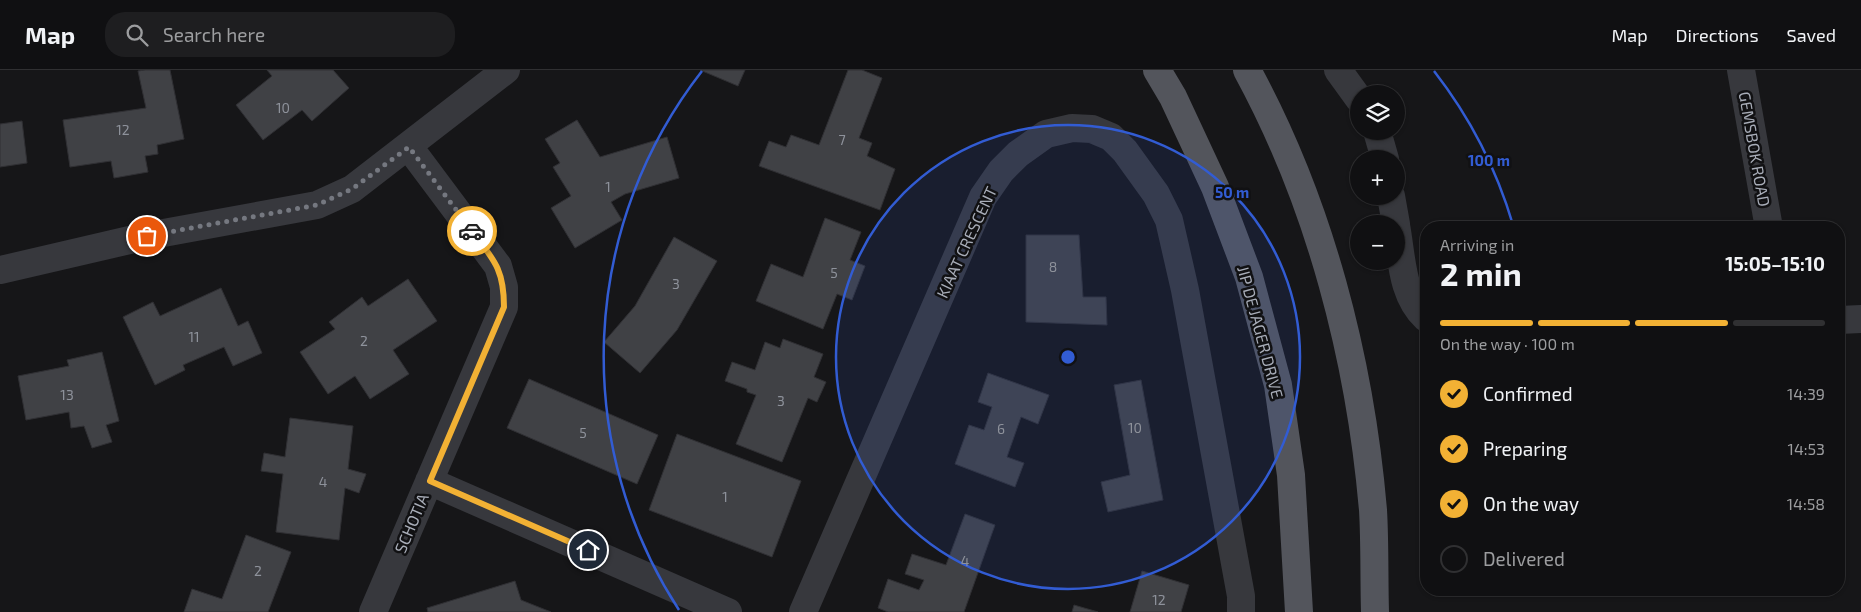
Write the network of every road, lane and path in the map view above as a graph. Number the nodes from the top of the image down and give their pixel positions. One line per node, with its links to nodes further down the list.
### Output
1 (506, 70): 7 (street)
2 (1157, 70): 19 (main road, JIP DE JAGER DRIVE)
3 (1247, 70): 20 (main road)
4 (1338, 70): 6 (street)
5 (1741, 70): 8 (street, GEMSBOK ROAD)
6 (1350, 87)
7 (409, 147): 9 (street); 14 (street, SCHOTIA)
8 (1768, 221)
9 (0, 270)
10 (1404, 270): 11 (street)
11 (1420, 311)
12 (1861, 319): 13 (street)
13 (1845, 320)
14 (430, 481): 15 (street, SCHOTIA); 16 (street)
15 (373, 612)
16 (728, 612)
17 (803, 612): 18 (street, KIAAT CRESCENT)
18 (1241, 612)
19 (1299, 612)
20 (1375, 612)

